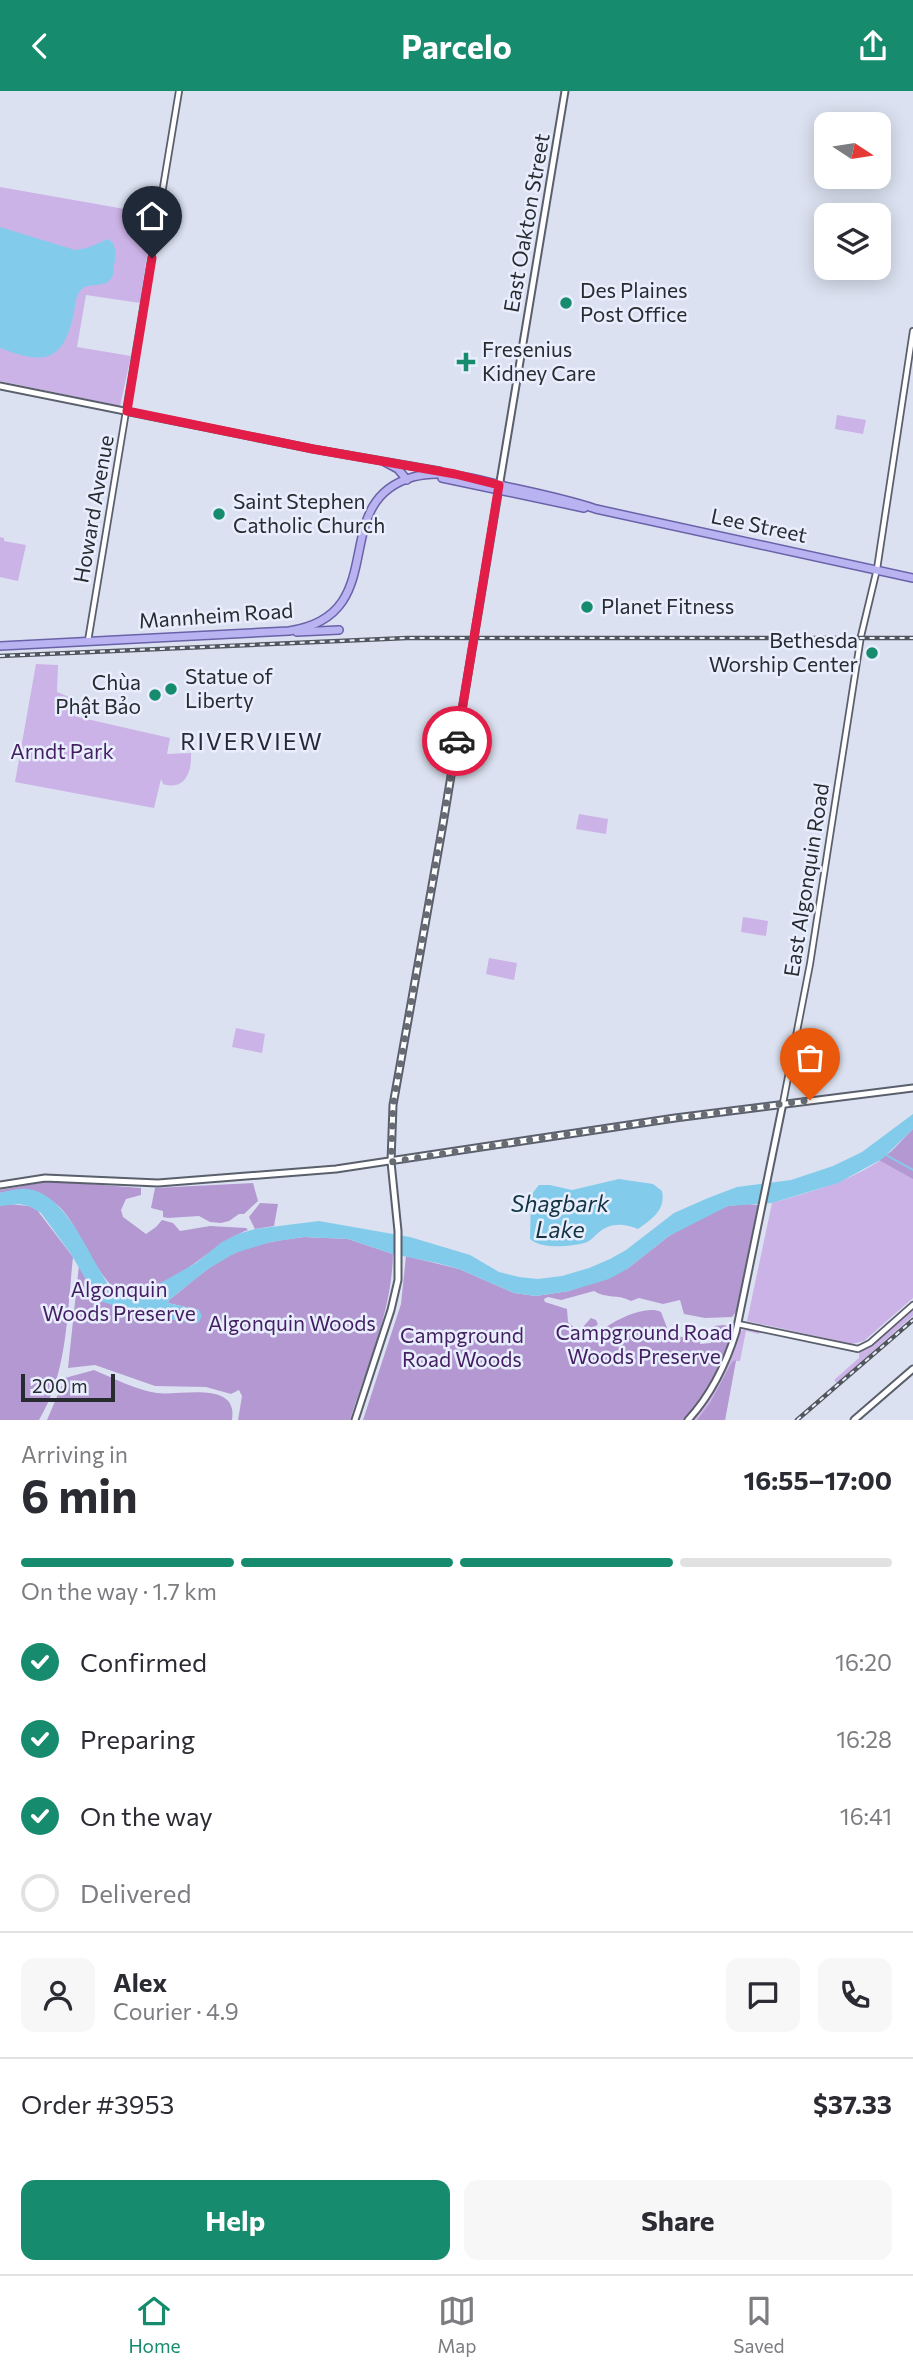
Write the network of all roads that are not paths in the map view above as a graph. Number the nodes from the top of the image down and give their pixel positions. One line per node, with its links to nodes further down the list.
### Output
1 (179, 91): 5 (street, Howard Avenue)
2 (565, 91): 11 (main road, East Oakton Street)
3 (913, 331): 12 (street, East Algonquin Road)
4 (0, 386): 5 (main road, Lee Street)
5 (127, 411): 6 (main road, Lee Street); 16 (street, Howard Avenue)
6 (385, 462): 7 (main road, Lee Street); 10 (main road)
7 (396, 463): 8 (main road, Lee Street); 10 (main road)
8 (455, 474): 9 (main road); 11 (main road, Lee Street)
9 (428, 475): 10 (main road, Mannheim Road); 11 (main road, Lee Street)
10 (407, 480): 15 (main road, Mannheim Road)
11 (499, 488): 12 (main road, Lee Street); 20 (main road, East Oakton Street)
12 (877, 569): 13 (main road, Lee Street); 19 (street, East Algonquin Road)
13 (913, 577)
14 (339, 630): 15 (main road)
15 (289, 631): 16 (main road, Mannheim Road)
16 (88, 641): 17 (main road, Mannheim Road)
17 (0, 646)
18 (913, 1088): 19 (main road)
19 (783, 1103): 20 (main road); 23 (main road, East Algonquin Road)
20 (391, 1162): 21 (main road); 25 (main road, East Oakton Street)
21 (0, 1185)
22 (913, 1305): 23 (street)
23 (738, 1324): 26 (main road, East Algonquin Road)
24 (913, 1369): 27 (main road)
25 (355, 1420)
26 (688, 1420)
27 (854, 1420)

